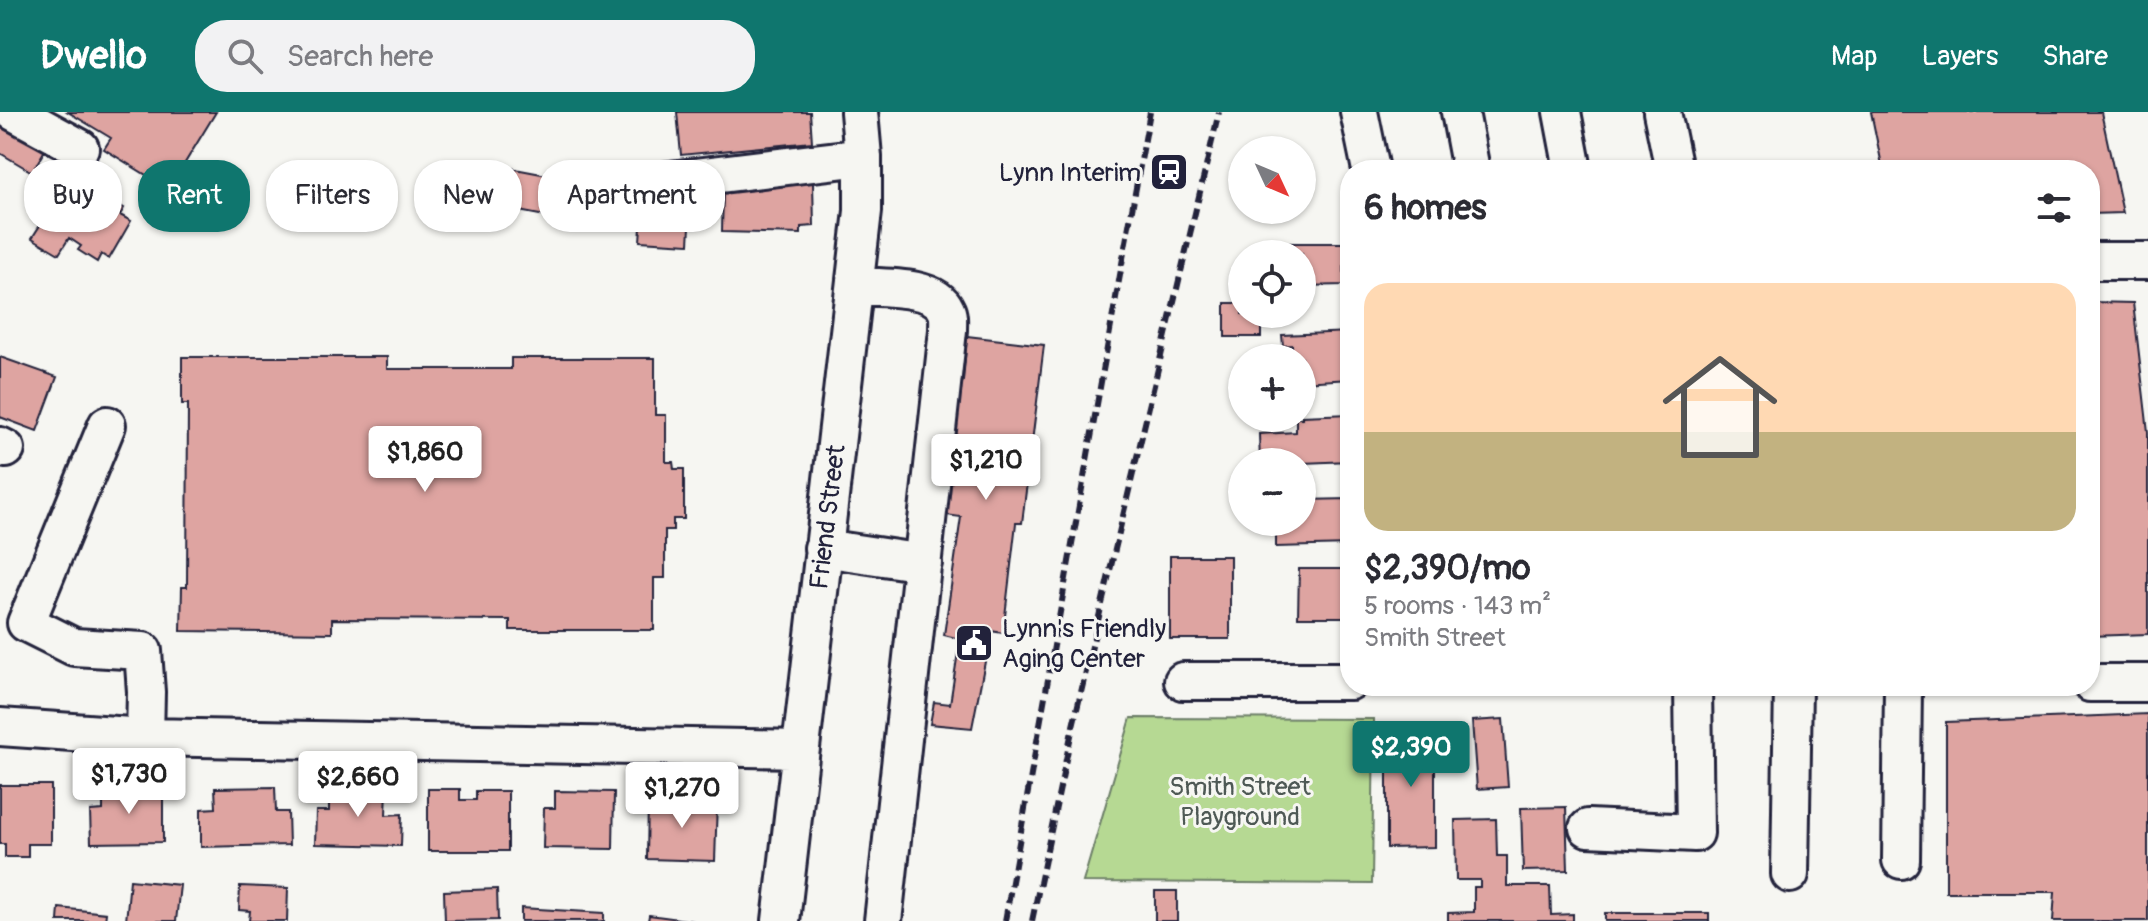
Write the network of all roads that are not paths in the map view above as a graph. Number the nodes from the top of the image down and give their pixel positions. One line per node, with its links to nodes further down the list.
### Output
1 (14, 112): 7 (street)
2 (859, 112): 8 (street, Friend Street)
3 (1359, 112): 9 (street)
4 (1460, 112): 10 (street)
5 (1562, 112): 11 (street)
6 (1662, 112): 12 (street)
7 (80, 148)
8 (863, 157): 13 (street); 16 (street, Friend Street)
9 (1369, 160)
10 (1469, 160)
11 (1571, 160)
12 (1672, 160)
13 (725, 173)
14 (2100, 261): 15 (street)
15 (2148, 261)
16 (855, 286): 18 (street, Friend Street); 19 (street)
17 (107, 425): 28 (street)
18 (823, 548): 19 (street); 29 (street, Friend Street)
19 (923, 563): 34 (street)
20 (1183, 681): 21 (street)
21 (1340, 681)
22 (2100, 683): 23 (street)
23 (2148, 683)
24 (1693, 696): 30 (street)
25 (1793, 696): 32 (street)
26 (1903, 696): 31 (street)
27 (0, 727): 28 (street)
28 (145, 737): 29 (street)
29 (801, 749): 33 (street, Friend Street)
30 (1588, 828)
31 (1901, 860)
32 (1790, 874)
33 (781, 921)
34 (883, 921)

